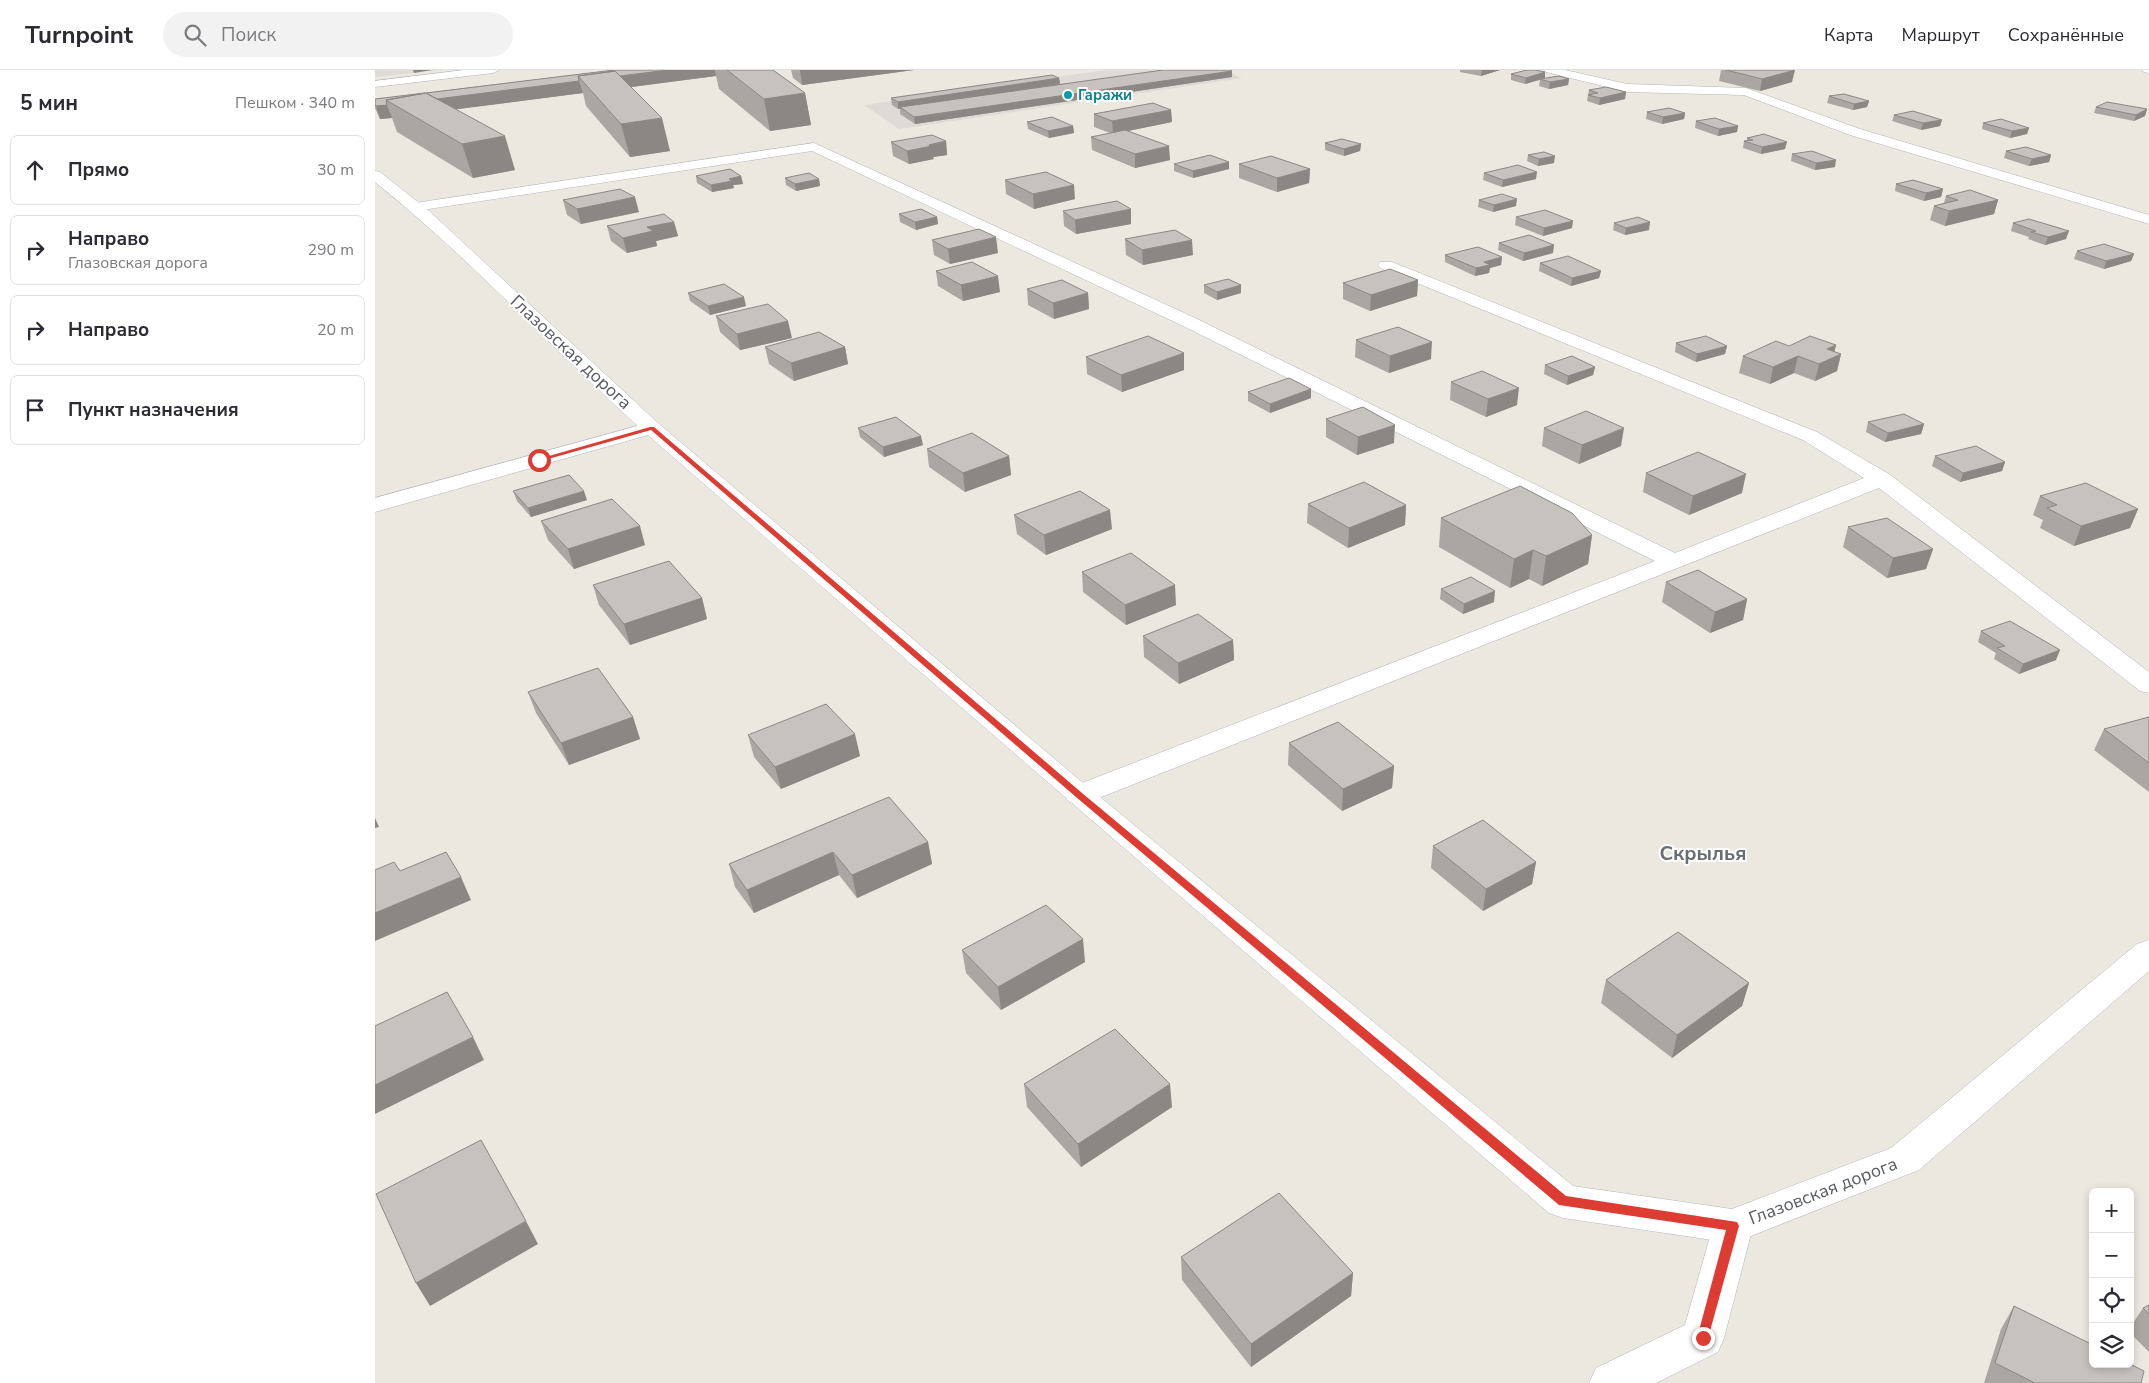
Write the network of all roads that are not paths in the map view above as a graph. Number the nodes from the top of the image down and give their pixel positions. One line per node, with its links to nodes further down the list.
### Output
1 (493, 70): 3 (street)
2 (1550, 70): 6 (street)
3 (375, 84)
4 (375, 175): 5 (street, Глазовская дорога)
5 (415, 207): 8 (street, Глазовская дорога); 11 (street)
6 (2149, 220)
7 (1386, 265): 9 (street)
8 (652, 428): 10 (street); 13 (street, Глазовская дорога)
9 (1881, 479): 11 (street); 12 (street)
10 (375, 505)
11 (1674, 562): 13 (street)
12 (2149, 684)
13 (1079, 795): 15 (street, Глазовская дорога)
14 (2149, 952): 15 (street, Глазовская дорога)
15 (1733, 1226): 16 (street)
16 (1611, 1383)

